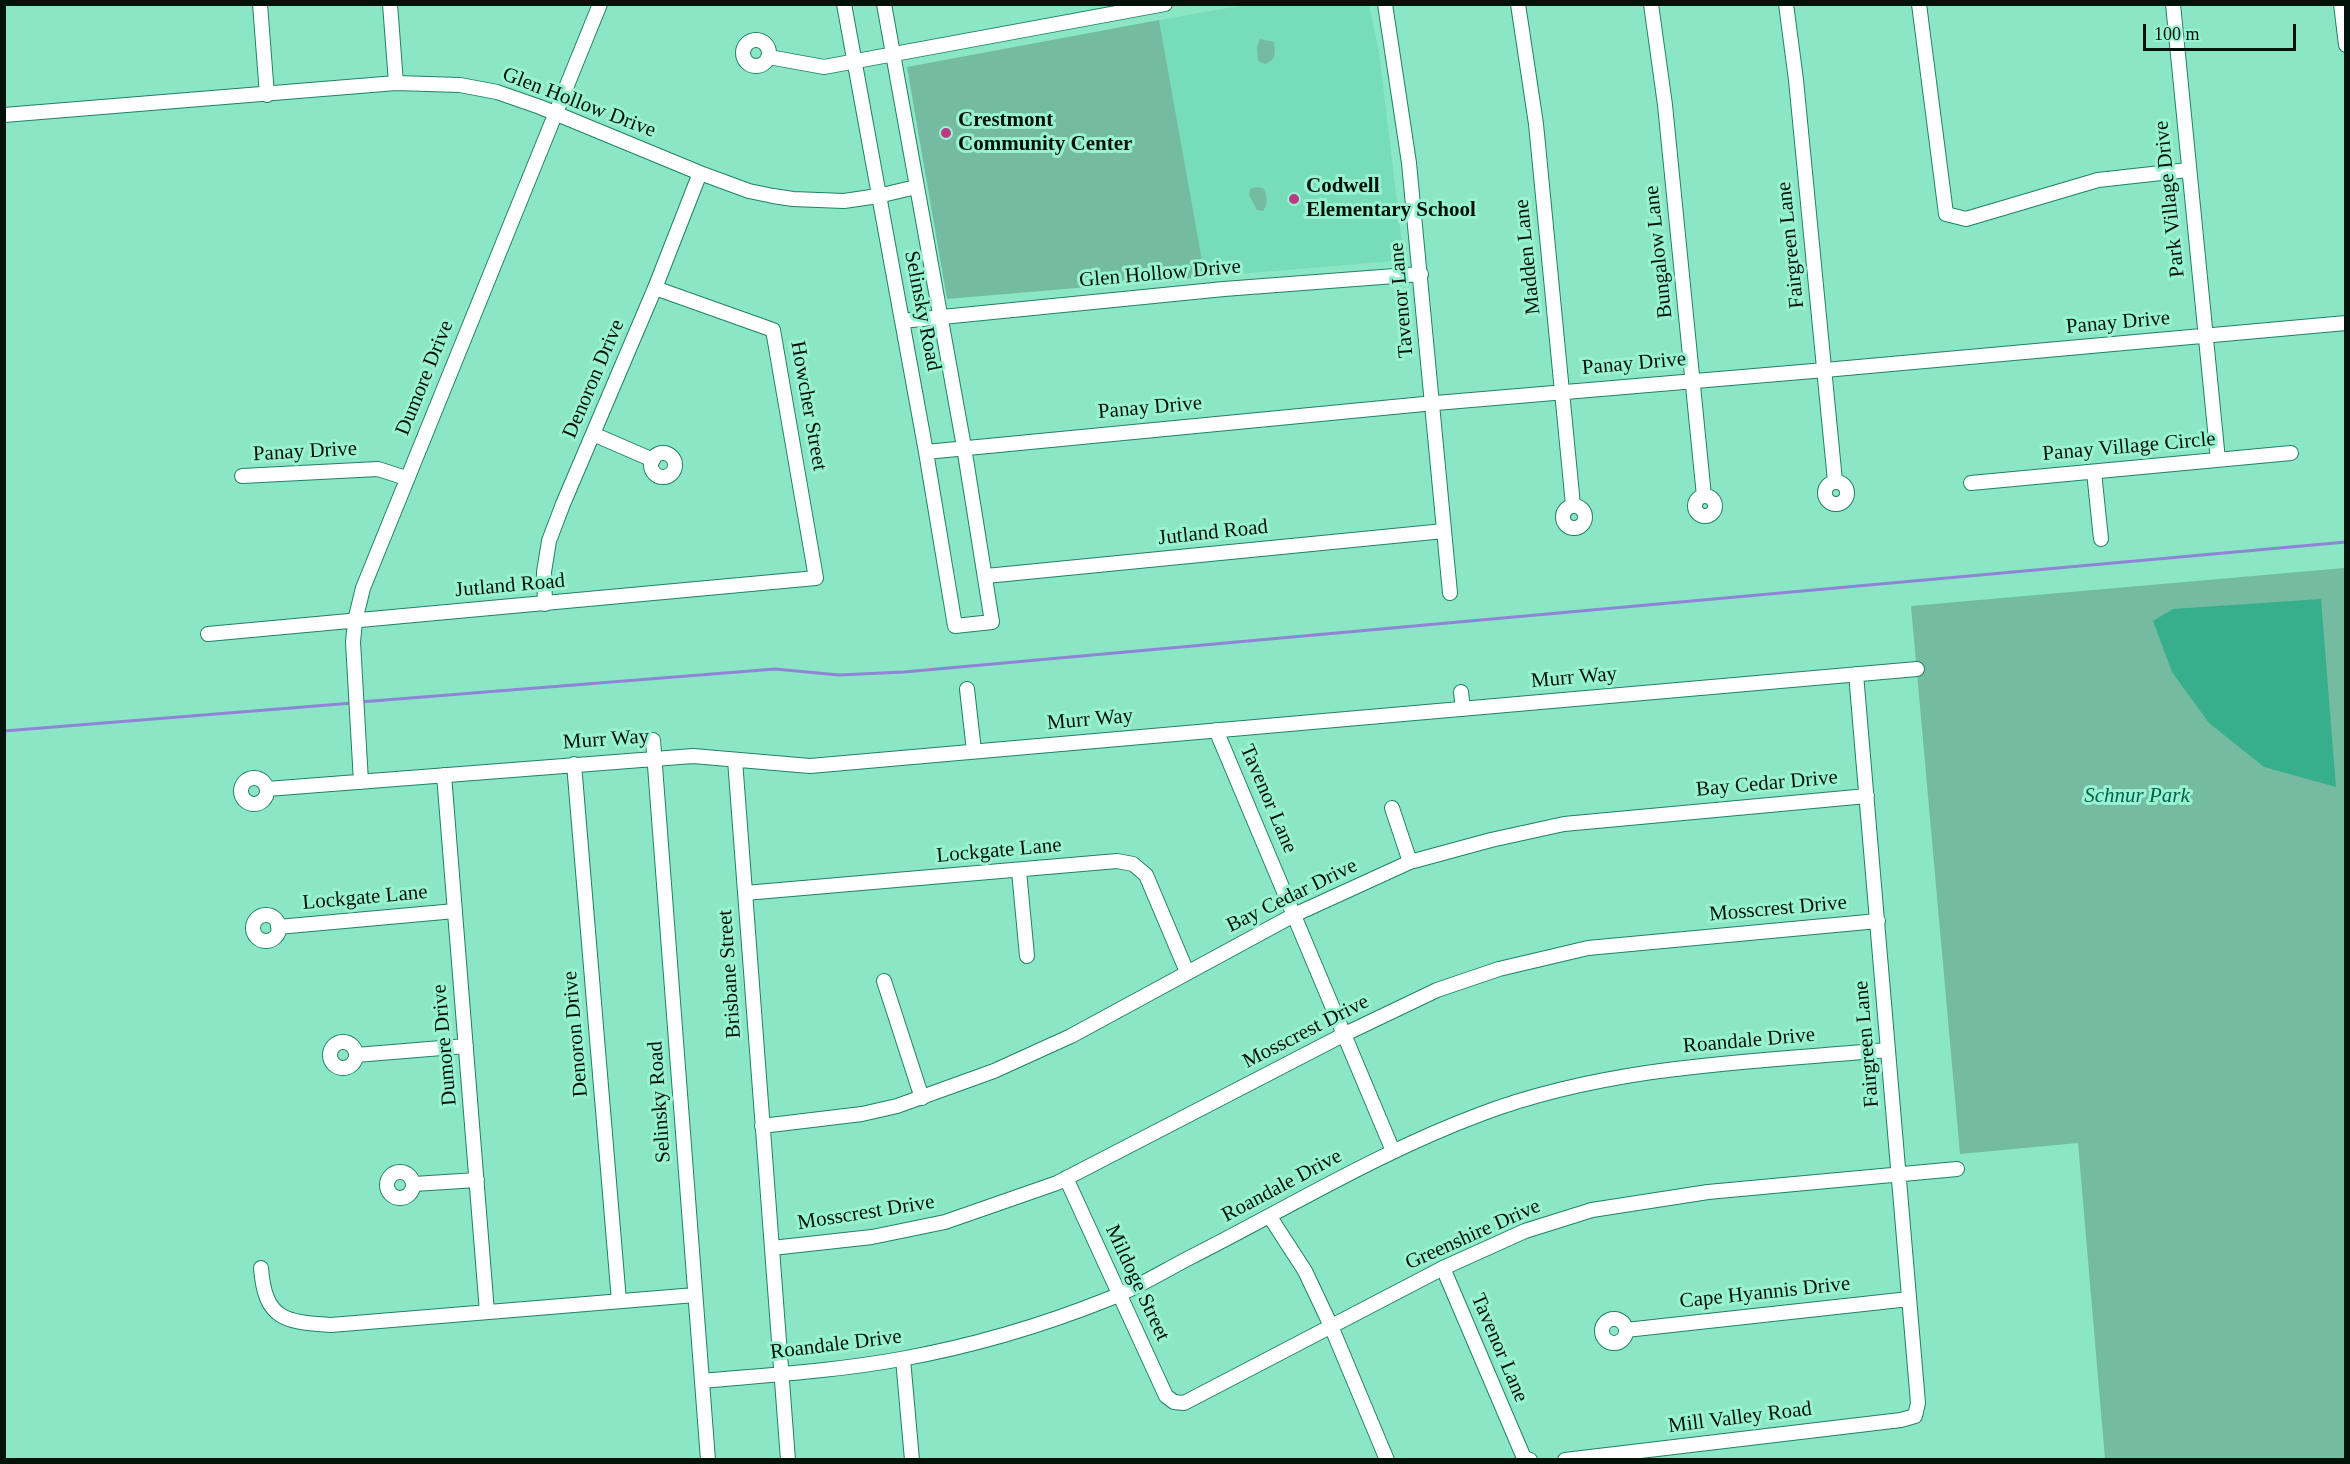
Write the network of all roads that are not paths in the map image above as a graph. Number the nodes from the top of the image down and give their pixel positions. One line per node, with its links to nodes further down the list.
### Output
1 (260, 4): 19 (street)
2 (390, 4): 18 (street)
3 (600, 4): 21 (street, Dumore Drive)
4 (844, 4): 17 (street, Selinsky Road)
5 (884, 4): 15 (street, Selinsky Road)
6 (1165, 4): 15 (street)
7 (1385, 4): 26 (street, Tavenor Lane)
8 (1518, 4): 34 (street, Madden Lane)
9 (1650, 4): 33 (street, Bungalow Lane)
10 (1786, 4): 32 (street, Fairgreen Lane)
11 (1919, 4): 22 (street)
12 (2173, 4): 22 (street, Park Village Drive)
13 (2342, 4): 14 (street)
14 (2346, 45)
15 (892, 54): 17 (street); 24 (street, Selinsky Road)
16 (769, 57): 17 (street)
17 (854, 62): 25 (street, Selinsky Road)
18 (396, 84): 19 (street, Glen Hollow Drive); 21 (street, Glen Hollow Drive)
19 (267, 95): 20 (street, Glen Hollow Drive)
20 (4, 115)
21 (556, 115): 23 (street, Glen Hollow Drive); 44 (street, Dumore Drive)
22 (2188, 170): 31 (street, Park Village Drive)
23 (700, 173): 25 (street, Glen Hollow Drive); 27 (street, Denoron Drive)
24 (916, 187): 25 (street, Glen Hollow Drive); 28 (street, Selinsky Road)
25 (878, 196): 29 (street, Selinsky Road)
26 (1421, 274): 28 (street, Glen Hollow Drive); 35 (street, Tavenor Lane)
27 (655, 288): 36 (street, Denoron Drive); 52 (street, Howcher Street)
28 (939, 317): 29 (street, Glen Hollow Drive); 37 (street, Selinsky Road)
29 (902, 321): 38 (street, Selinsky Road)
30 (2346, 323): 31 (street, Panay Drive)
31 (2206, 336): 32 (street, Panay Drive); 41 (street, Park Village Drive)
32 (1825, 370): 33 (street, Panay Drive); 45 (street, Fairgreen Lane)
33 (1694, 380): 34 (street, Panay Drive); 47 (street, Bungalow Lane)
34 (1562, 392): 35 (street, Panay Drive); 48 (street, Madden Lane)
35 (1433, 403): 37 (street, Panay Drive); 49 (street, Tavenor Lane)
36 (593, 434): 40 (street); 54 (street, Denoron Drive)
37 (964, 447): 38 (street, Panay Drive); 51 (street, Selinsky Road)
38 (927, 452): 51 (street, Selinsky Road)
39 (2291, 453): 41 (street, Panay Village Circle)
40 (653, 460)
41 (2218, 460): 42 (street, Panay Village Circle)
42 (2094, 471): 46 (street, Panay Village Circle); 50 (street)
43 (242, 476): 44 (street, Panay Drive)
44 (406, 478): 55 (street, Dumore Drive)
45 (1835, 481)
46 (1971, 483)
47 (1704, 496)
48 (1573, 505)
49 (1444, 531): 51 (street, Jutland Road); 53 (street, Tavenor Lane)
50 (2101, 539)
51 (986, 576)
52 (816, 578): 54 (street, Jutland Road)
53 (1450, 593)
54 (545, 604): 55 (street, Jutland Road)
55 (355, 621): 56 (street, Jutland Road); 69 (street, Dumore Drive)
56 (208, 634)
57 (1917, 669): 58 (street, Murr Way)
58 (1857, 674): 61 (street, Murr Way); 71 (street, Fairgreen Lane)
59 (967, 689): 64 (street)
60 (1461, 692): 61 (street)
61 (1463, 709): 62 (street, Murr Way)
62 (1216, 730): 64 (street, Murr Way); 77 (street, Tavenor Lane)
63 (652, 741): 65 (street, Selinsky Road)
64 (974, 751): 66 (street, Murr Way)
65 (654, 758): 66 (street, Murr Way); 67 (street, Murr Way); 99 (street, Selinsky Road)
66 (735, 760): 75 (street, Brisbane Street)
67 (574, 764): 68 (street, Murr Way); 102 (street, Denoron Drive)
68 (444, 775): 69 (street, Murr Way); 76 (street, Dumore Drive)
69 (361, 782): 70 (street, Murr Way)
70 (267, 789)
71 (1868, 796): 73 (street, Bay Cedar Drive); 78 (street, Fairgreen Lane)
72 (1392, 808): 73 (street)
73 (1410, 862): 77 (street, Bay Cedar Drive)
74 (1019, 871): 75 (street, Lockgate Lane); 80 (street); 81 (street, Lockgate Lane)
75 (745, 893): 88 (street, Brisbane Street)
76 (455, 911): 79 (street, Lockgate Lane); 84 (street, Dumore Drive)
77 (1294, 915): 81 (street, Bay Cedar Drive); 83 (street, Tavenor Lane)
78 (1878, 921): 83 (street, Mosscrest Drive); 85 (street, Fairgreen Lane)
79 (278, 927)
80 (1027, 956)
81 (1187, 972): 87 (street, Bay Cedar Drive)
82 (884, 981): 87 (street)
83 (1346, 1034): 89 (street, Tavenor Lane); 92 (street, Mosscrest Drive)
84 (466, 1046): 86 (street); 93 (street, Dumore Drive)
85 (1888, 1050): 89 (street, Roandale Drive); 91 (street, Fairgreen Lane)
86 (356, 1055)
87 (922, 1098): 88 (street, Bay Cedar Drive)
88 (762, 1126): 96 (street, Brisbane Street)
89 (1393, 1151): 95 (street, Roandale Drive)
90 (1957, 1169): 91 (street, Greenshire Drive)
91 (1899, 1175): 98 (street, Greenshire Drive); 101 (street, Fairgreen Lane)
92 (1066, 1178): 96 (street, Mosscrest Drive); 100 (street, Mildoge Street)
93 (477, 1180): 94 (street); 103 (street, Dumore Drive)
94 (414, 1184)
95 (1270, 1217): 100 (street, Roandale Drive); 104 (street)
96 (772, 1248): 107 (street, Brisbane Street)
97 (261, 1268): 103 (street)
98 (1443, 1268): 104 (street, Greenshire Drive); 115 (street, Tavenor Lane)
99 (695, 1295): 102 (street); 108 (street, Selinsky Road)
100 (1118, 1295): 106 (street, Roandale Drive); 109 (street, Mildoge Street)
101 (1909, 1299): 105 (street, Cape Hyannis Drive); 110 (street, Fairgreen Lane)
102 (619, 1301): 103 (street)
103 (488, 1312)
104 (1331, 1326): 109 (street, Greenshire Drive); 114 (street)
105 (1626, 1330)
106 (903, 1359): 107 (street, Roandale Drive); 113 (street)
107 (782, 1373): 108 (street, Roandale Drive); 112 (street, Brisbane Street)
108 (702, 1381): 111 (street, Selinsky Road)
109 (1174, 1402)
110 (1916, 1410): 116 (street, Mill Valley Road)
111 (708, 1460)
112 (788, 1460)
113 (912, 1460)
114 (1387, 1460)
115 (1530, 1460)
116 (1565, 1460)

